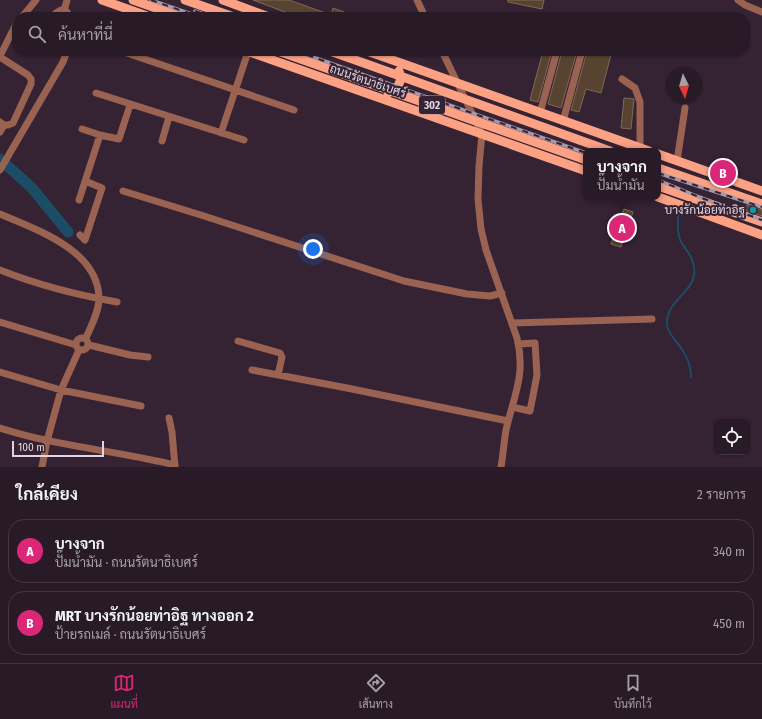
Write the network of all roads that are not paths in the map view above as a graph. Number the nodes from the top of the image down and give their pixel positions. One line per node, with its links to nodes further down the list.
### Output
1 (36, 0): 10 (street)
2 (67, 0): 9 (street)
3 (102, 0): 12 (main road)
4 (133, 0): 13 (main road)
5 (184, 0): 14 (main road)
6 (223, 0): 15 (main road)
7 (417, 0): 16 (street)
8 (738, 0): 17 (street)
9 (64, 11): 11 (street)
10 (26, 12)
11 (57, 12)
12 (136, 12)
13 (167, 12)
14 (219, 12)
15 (255, 12)
16 (423, 12)
17 (762, 12)
18 (12, 32): 19 (street)
19 (0, 56): 42 (street)
20 (65, 56): 58 (street)
21 (135, 56): 33 (street)
22 (246, 56): 33 (street)
23 (262, 56): 35 (main road, ถนนรัตนาธิเบศร์ / 302)
24 (292, 56): 55 (main road, ถนนรัตนาธิเบศร์ / 302)
25 (344, 56): 50 (main road, ถนนรัตนาธิเบศร์ / 302)
26 (381, 56): 30 (main road, 302)
27 (445, 56): 32 (street)
28 (556, 56): 39 (street)
29 (581, 56): 41 (street)
30 (390, 59): 32 (main road, 302); 35 (main road)
31 (622, 79): 52 (street)
32 (459, 84): 39 (main road, 302); 46 (street, 302)
33 (236, 91): 38 (street); 45 (street)
34 (96, 94): 36 (street)
35 (376, 96): 46 (main road, ถนนรัตนาธิเบศร์ / 302)
36 (130, 105): 40 (street); 47 (street)
37 (685, 108): 56 (street)
38 (294, 110)
39 (540, 113): 41 (main road, 302)
40 (169, 117): 45 (street); 49 (street)
41 (563, 121): 51 (main road, 302); 54 (main road)
42 (2, 123): 44 (street)
43 (82, 129): 47 (street)
44 (0, 132)
45 (221, 133): 48 (street)
46 (482, 134): 54 (main road, ถนนรัตนาธิเบศร์ / 302); 72 (street)
47 (100, 135): 60 (street)
48 (244, 140)
49 (162, 141)
50 (602, 148)
51 (641, 148)
52 (644, 148)
53 (661, 155): 56 (main road)
54 (549, 158): 59 (main road, ถนนรัตนาธิเบศร์ / 302)
55 (583, 159)
56 (677, 161): 63 (main road)
57 (661, 169): 66 (main road)
58 (0, 170)
59 (583, 170)
60 (85, 181): 65 (street); 69 (street)
61 (661, 187): 68 (main road)
62 (123, 191): 72 (street)
63 (762, 191)
64 (661, 198): 70 (main road)
65 (79, 200)
66 (762, 204)
67 (0, 214): 73 (street)
68 (762, 222)
69 (80, 235)
70 (762, 235)
71 (0, 270): 73 (street)
72 (502, 293): 77 (street)
73 (99, 299): 74 (street); 79 (street)
74 (117, 302)
75 (652, 319): 77 (street)
76 (0, 322): 81 (street)
77 (512, 323): 80 (street)
78 (238, 341): 85 (street)
79 (87, 342): 81 (street); 81 (street); 82 (street)
80 (519, 344): 88 (street); 88 (street)
81 (78, 348): 86 (street)
82 (148, 357)
83 (252, 370): 85 (street)
84 (0, 372): 86 (street)
85 (278, 375): 90 (street)
86 (61, 390): 87 (street); 92 (street)
87 (141, 406)
88 (512, 407): 90 (street)
89 (169, 418): 93 (street)
90 (508, 421): 95 (street)
91 (0, 428): 92 (street)
92 (47, 441): 93 (street); 94 (street)
93 (175, 466)
94 (42, 467)
95 (501, 467)

